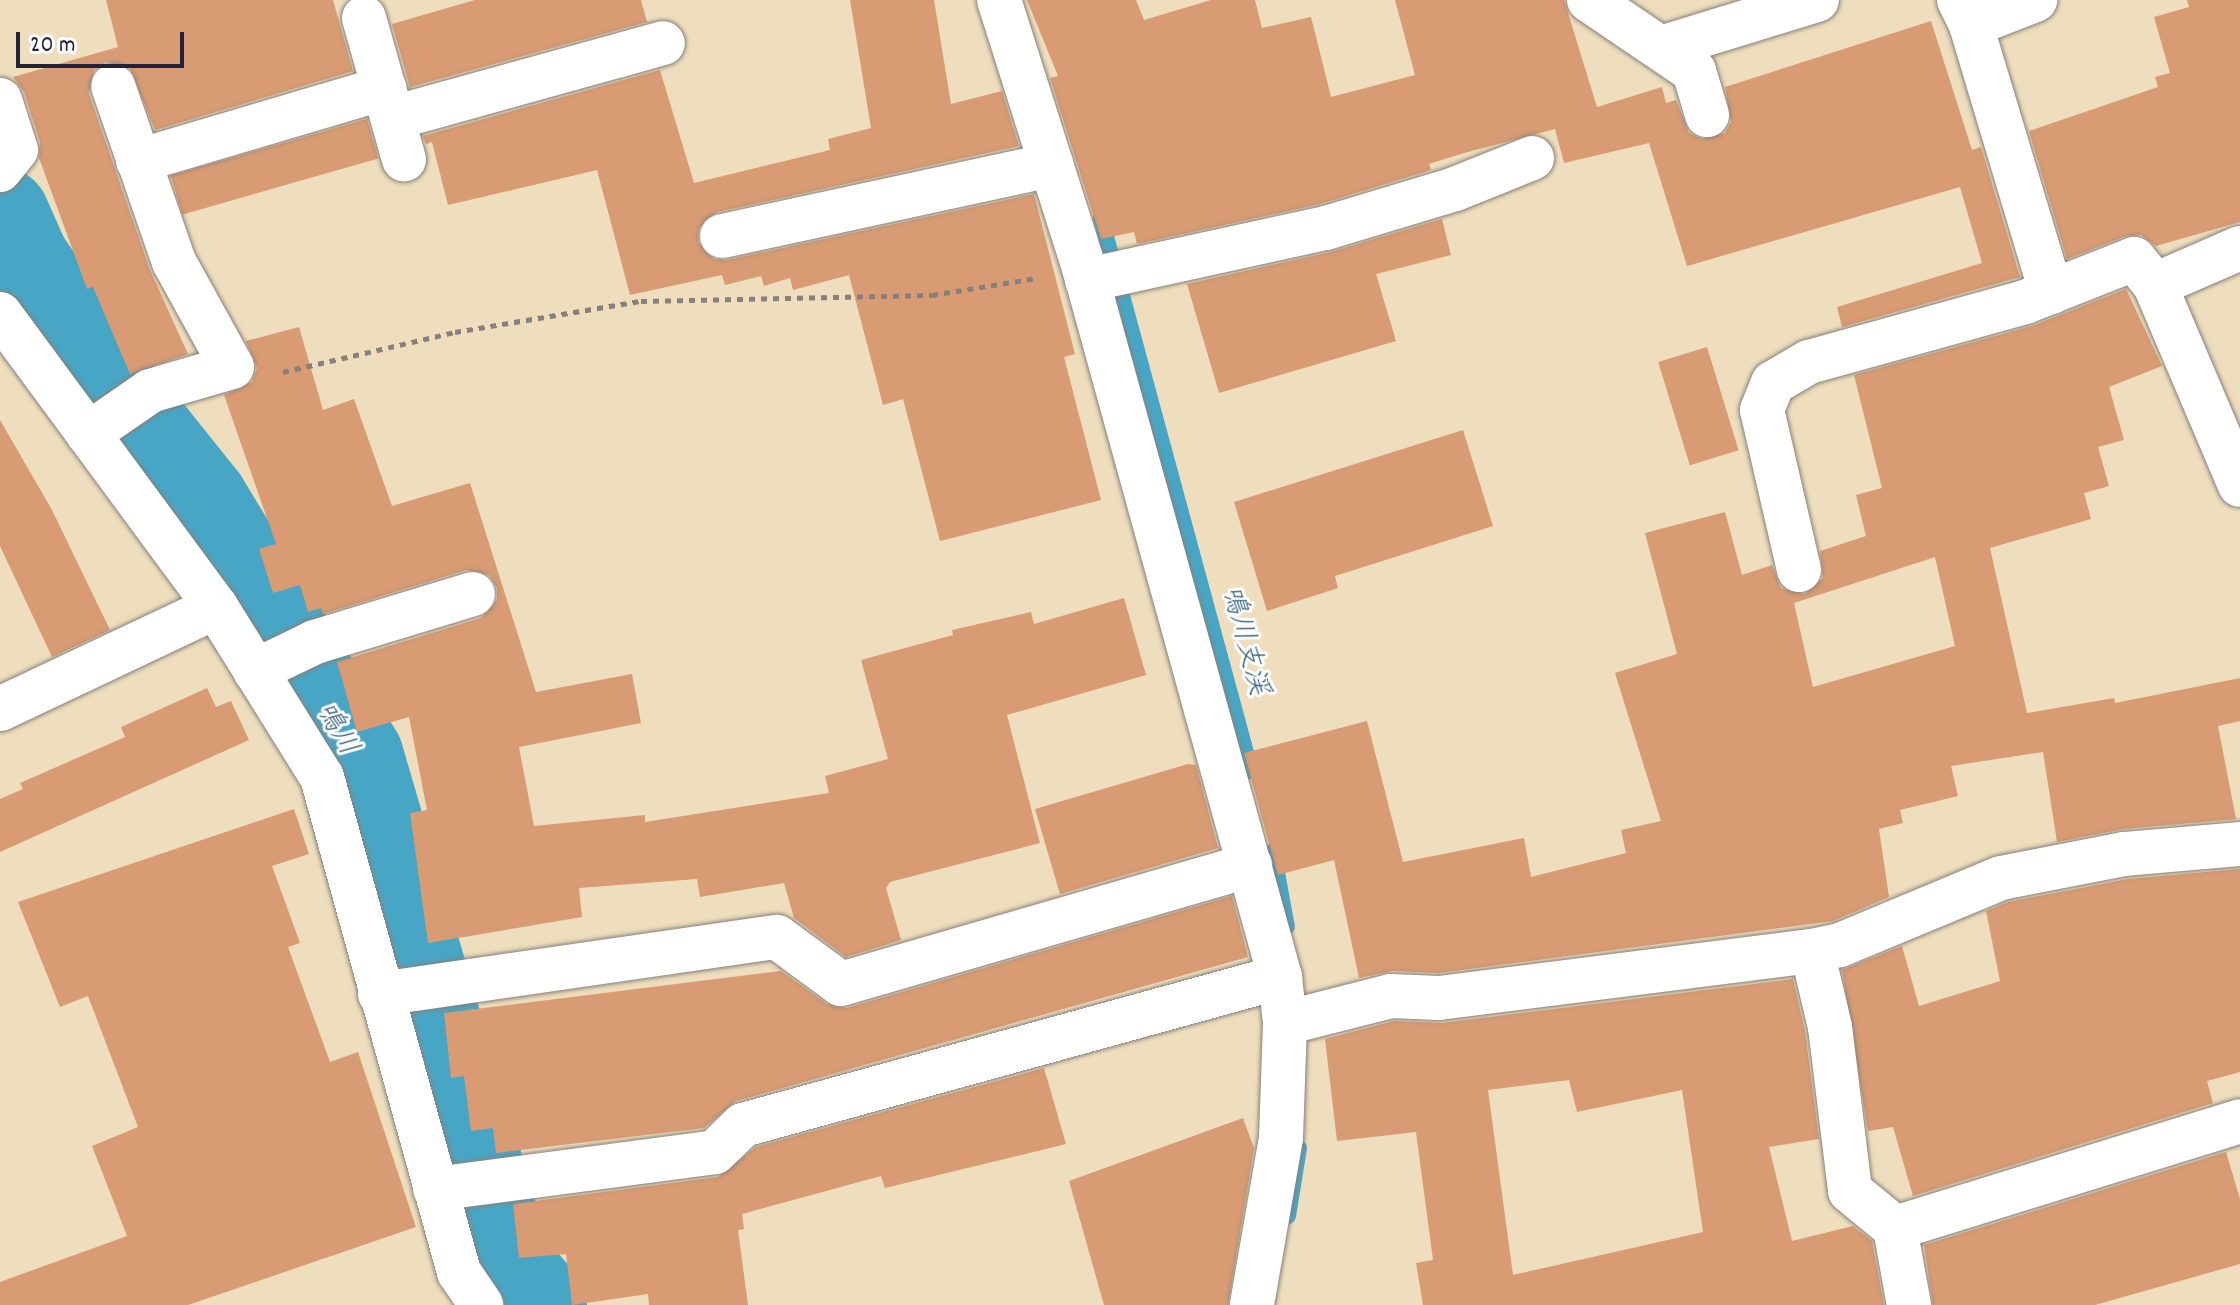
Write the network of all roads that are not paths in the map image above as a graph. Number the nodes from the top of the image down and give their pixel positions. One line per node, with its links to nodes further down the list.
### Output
1 (999, 0): 16 (street)
2 (1589, 0): 8 (street)
3 (1817, 0): 8 (street)
4 (2035, 0): 5 (street)
5 (1965, 12): 21 (street)
6 (364, 18): 12 (street)
7 (663, 43): 12 (street)
8 (1664, 47): 11 (street)
9 (113, 86): 15 (street)
10 (0, 100): 14 (street)
11 (1707, 115)
12 (394, 122): 15 (street)
13 (1532, 158): 19 (street)
14 (8, 160)
15 (138, 161): 23 (street)
16 (1051, 165): 17 (street); 19 (street)
17 (722, 236)
18 (2240, 248): 20 (street)
19 (1087, 276): 31 (street)
20 (2155, 285): 21 (street); 24 (street)
21 (2051, 292): 25 (street)
22 (0, 314): 23 (street)
23 (90, 433): 27 (street)
24 (2237, 468)
25 (1799, 570)
26 (473, 594): 28 (street)
27 (216, 607): 28 (street); 29 (street)
28 (284, 658): 34 (street)
29 (0, 709)
30 (2240, 844): 32 (street)
31 (1250, 865): 33 (street); 34 (street)
32 (1812, 951): 35 (street); 38 (street)
33 (1280, 977): 35 (street); 37 (street)
34 (382, 993): 37 (street)
35 (1287, 1022): 40 (street)
36 (2240, 1121): 38 (street)
37 (437, 1189): 39 (street)
38 (1895, 1228): 41 (street)
39 (481, 1305)
40 (1252, 1305)
41 (1909, 1305)

